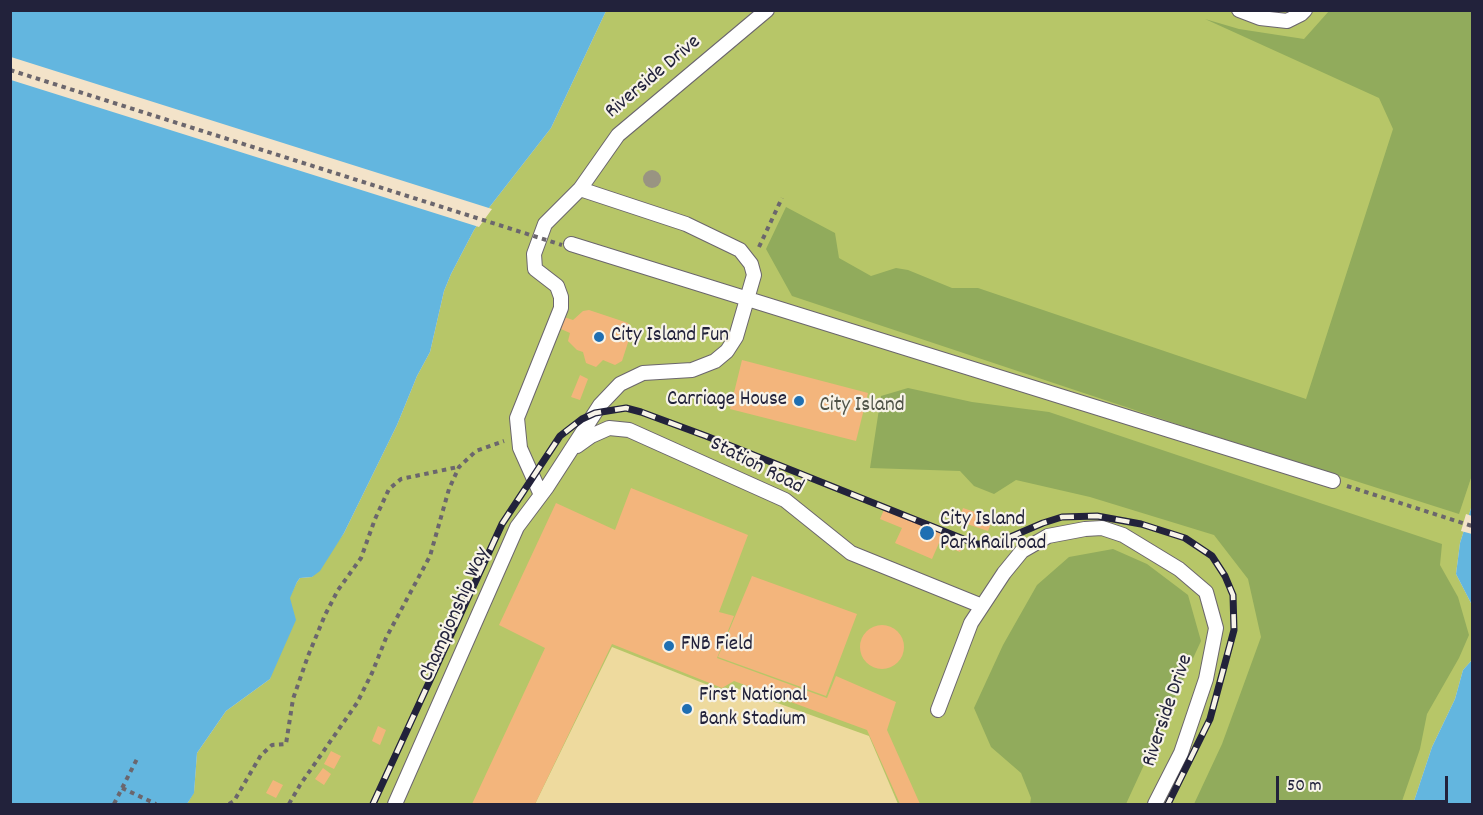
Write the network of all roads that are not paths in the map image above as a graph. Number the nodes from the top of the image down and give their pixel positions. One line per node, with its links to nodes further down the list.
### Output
1 (767, 10): 4 (lane, Riverside Drive)
2 (1239, 10): 3 (lane)
3 (1305, 10)
4 (580, 189): 6 (lane, Championship Way); 9 (lane, Riverside Drive)
5 (567, 245): 6 (lane)
6 (748, 298): 7 (lane, Championship Way); 8 (lane)
7 (570, 450): 9 (lane, Championship Way); 10 (lane, Station Road)
8 (1333, 481)
9 (541, 495): 12 (lane, Championship Way)
10 (982, 606): 11 (lane); 13 (lane, Riverside Drive)
11 (938, 710)
12 (394, 804)
13 (1155, 804)

